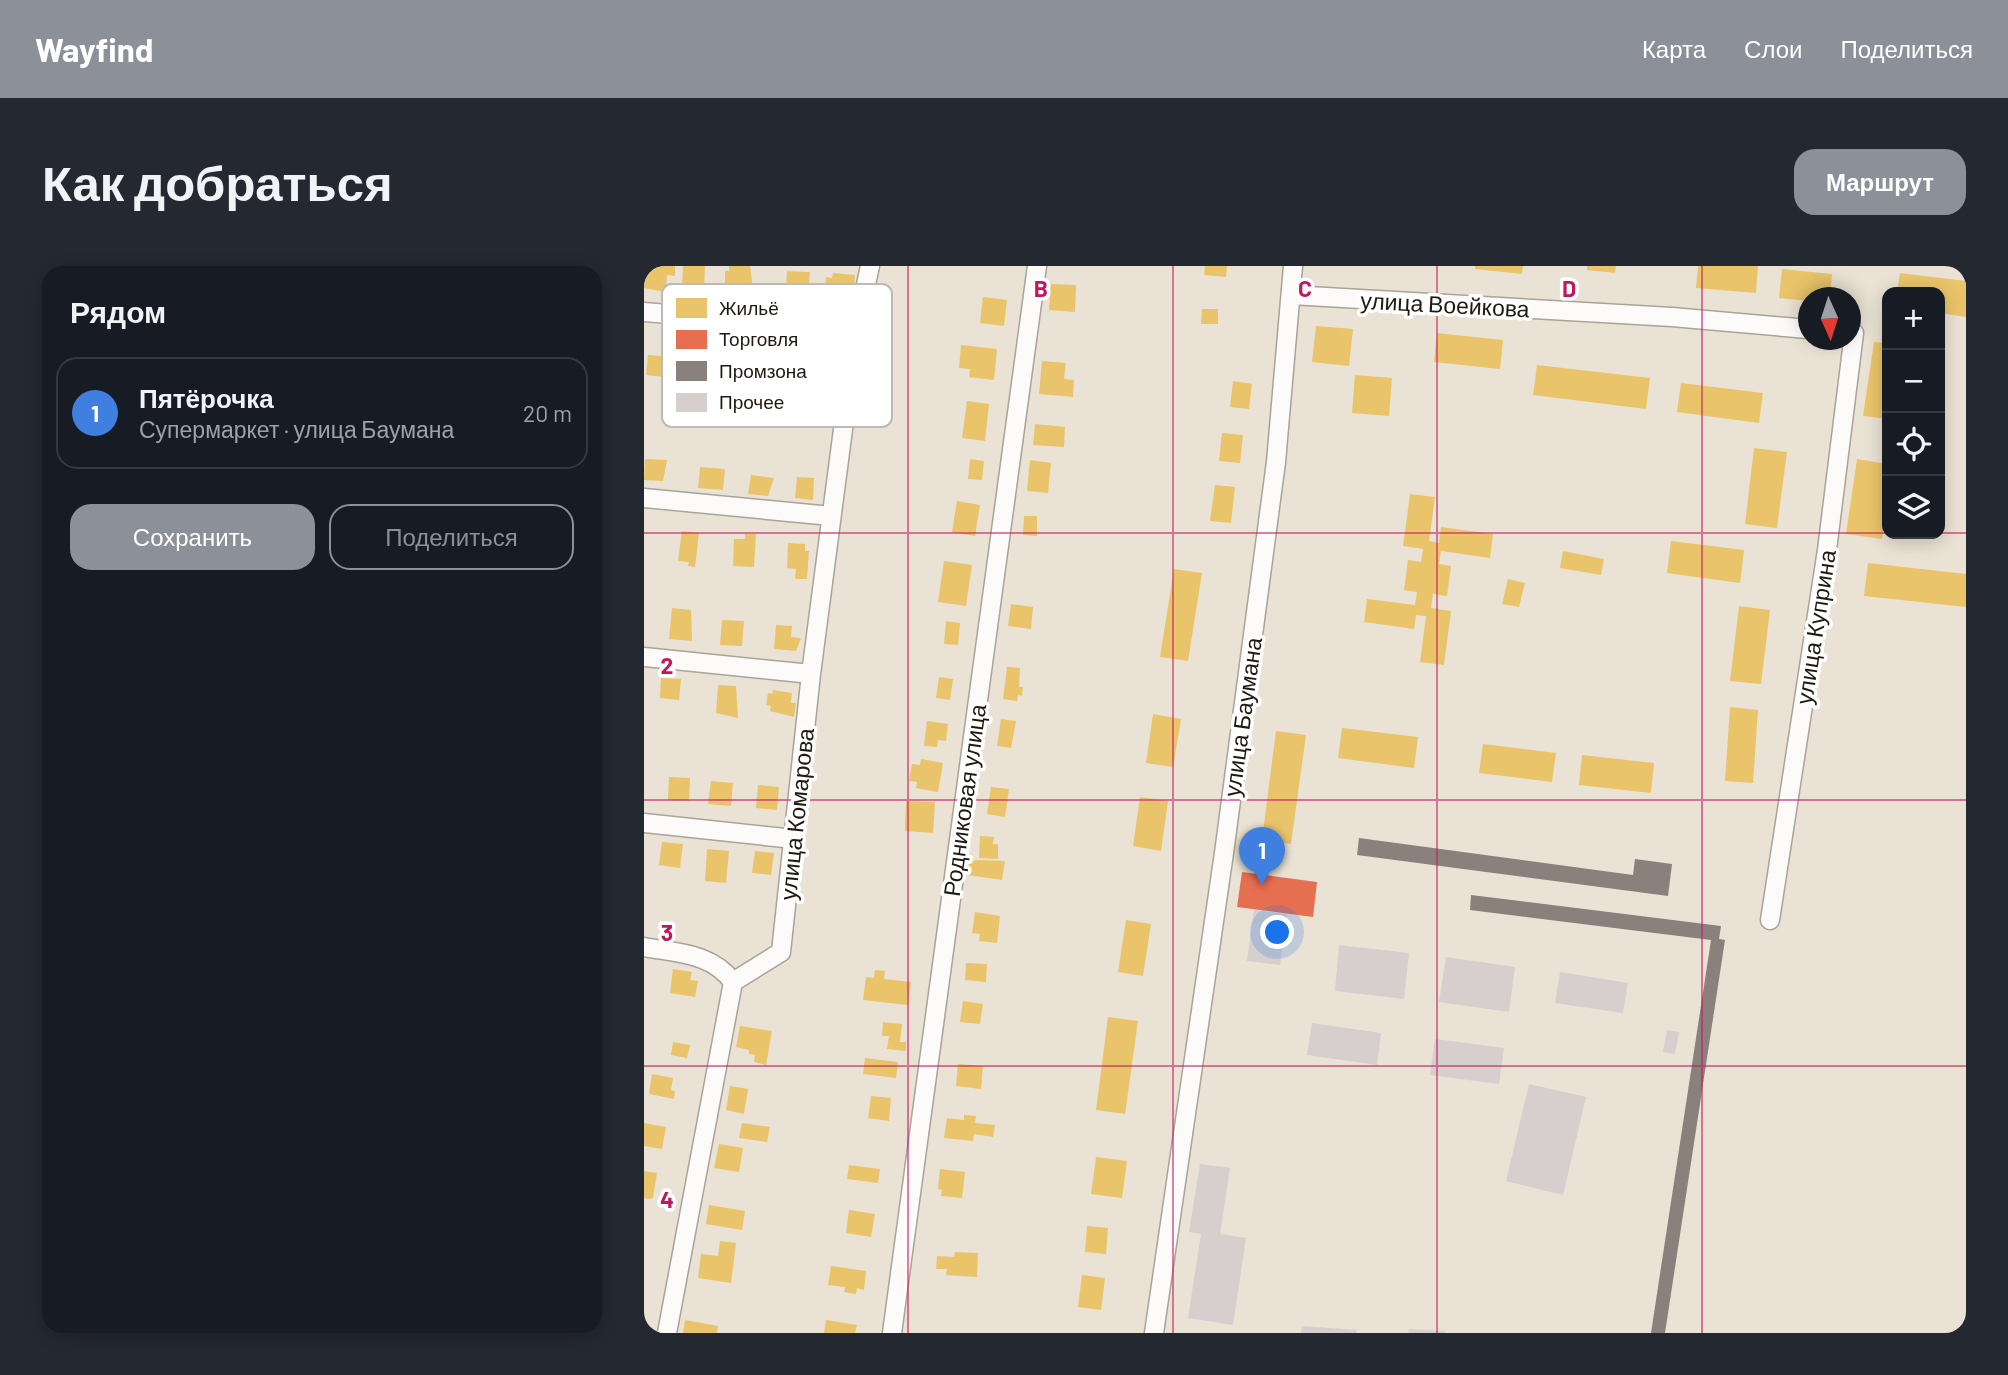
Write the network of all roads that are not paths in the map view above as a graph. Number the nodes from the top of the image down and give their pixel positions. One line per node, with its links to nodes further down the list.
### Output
1 (870, 266): 4 (street, улица Комарова)
2 (1037, 266): 21 (street, Родниковая улица)
3 (1293, 266): 5 (street, улица Баумана)
4 (866, 284)
5 (1292, 295): 8 (street, улица Воейкова); 22 (street, улица Баумана)
6 (644, 312): 7 (street)
7 (662, 314)
8 (1798, 329)
9 (1850, 350): 17 (street, улица Куприна)
10 (843, 427): 12 (street, улица Комарова)
11 (644, 498): 12 (street)
12 (831, 516): 14 (street, улица Комарова)
13 (644, 657): 14 (street)
14 (811, 674): 16 (street, улица Комарова)
15 (644, 823): 16 (street)
16 (794, 839): 19 (street, улица Комарова)
17 (1770, 920)
18 (644, 947): 19 (street)
19 (733, 982): 20 (street)
20 (667, 1333)
21 (892, 1333)
22 (1154, 1333)

